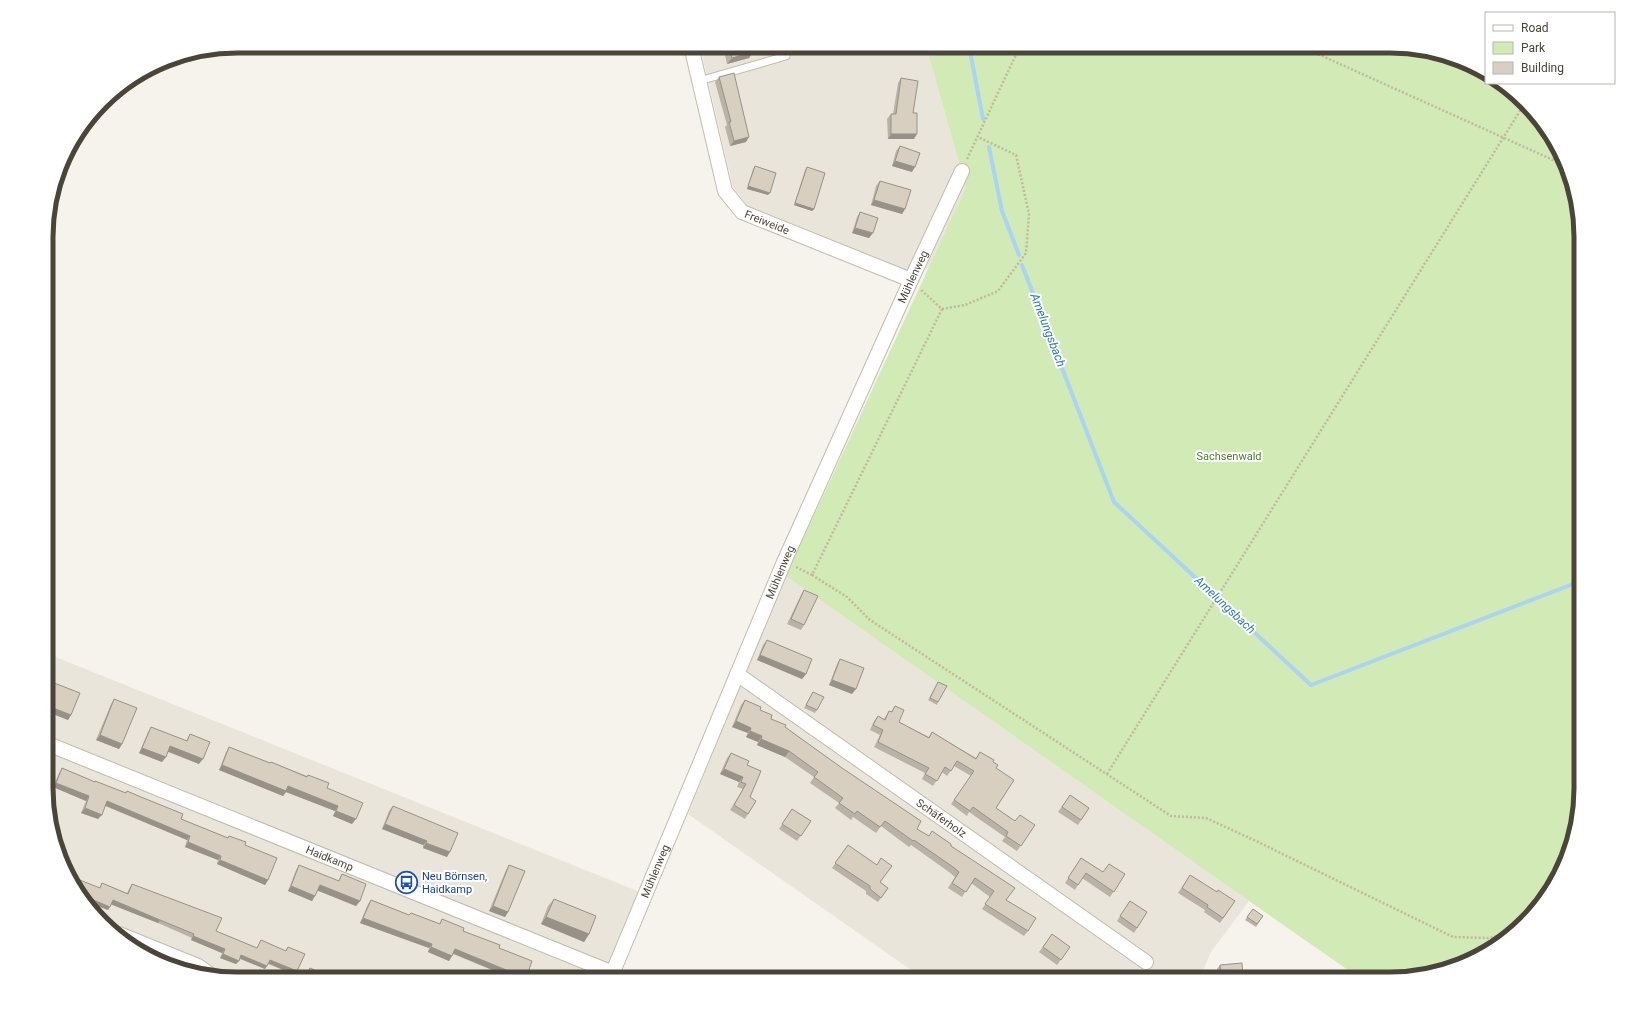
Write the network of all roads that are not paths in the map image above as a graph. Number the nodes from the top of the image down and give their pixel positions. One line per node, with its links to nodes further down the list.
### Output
1 (693, 53): 3 (street, Freiweide)
2 (786, 56): 3 (lane)
3 (699, 81): 5 (street, Freiweide)
4 (962, 171): 5 (street, Mühlenweg)
5 (911, 280): 6 (street, Mühlenweg)
6 (737, 674): 9 (street, Schäferholz); 12 (street, Mühlenweg)
7 (53, 746): 11 (street, Haidkamp)
8 (134, 941): 10 (street)
9 (1146, 962)
10 (201, 968)
11 (601, 972)
12 (613, 972)

